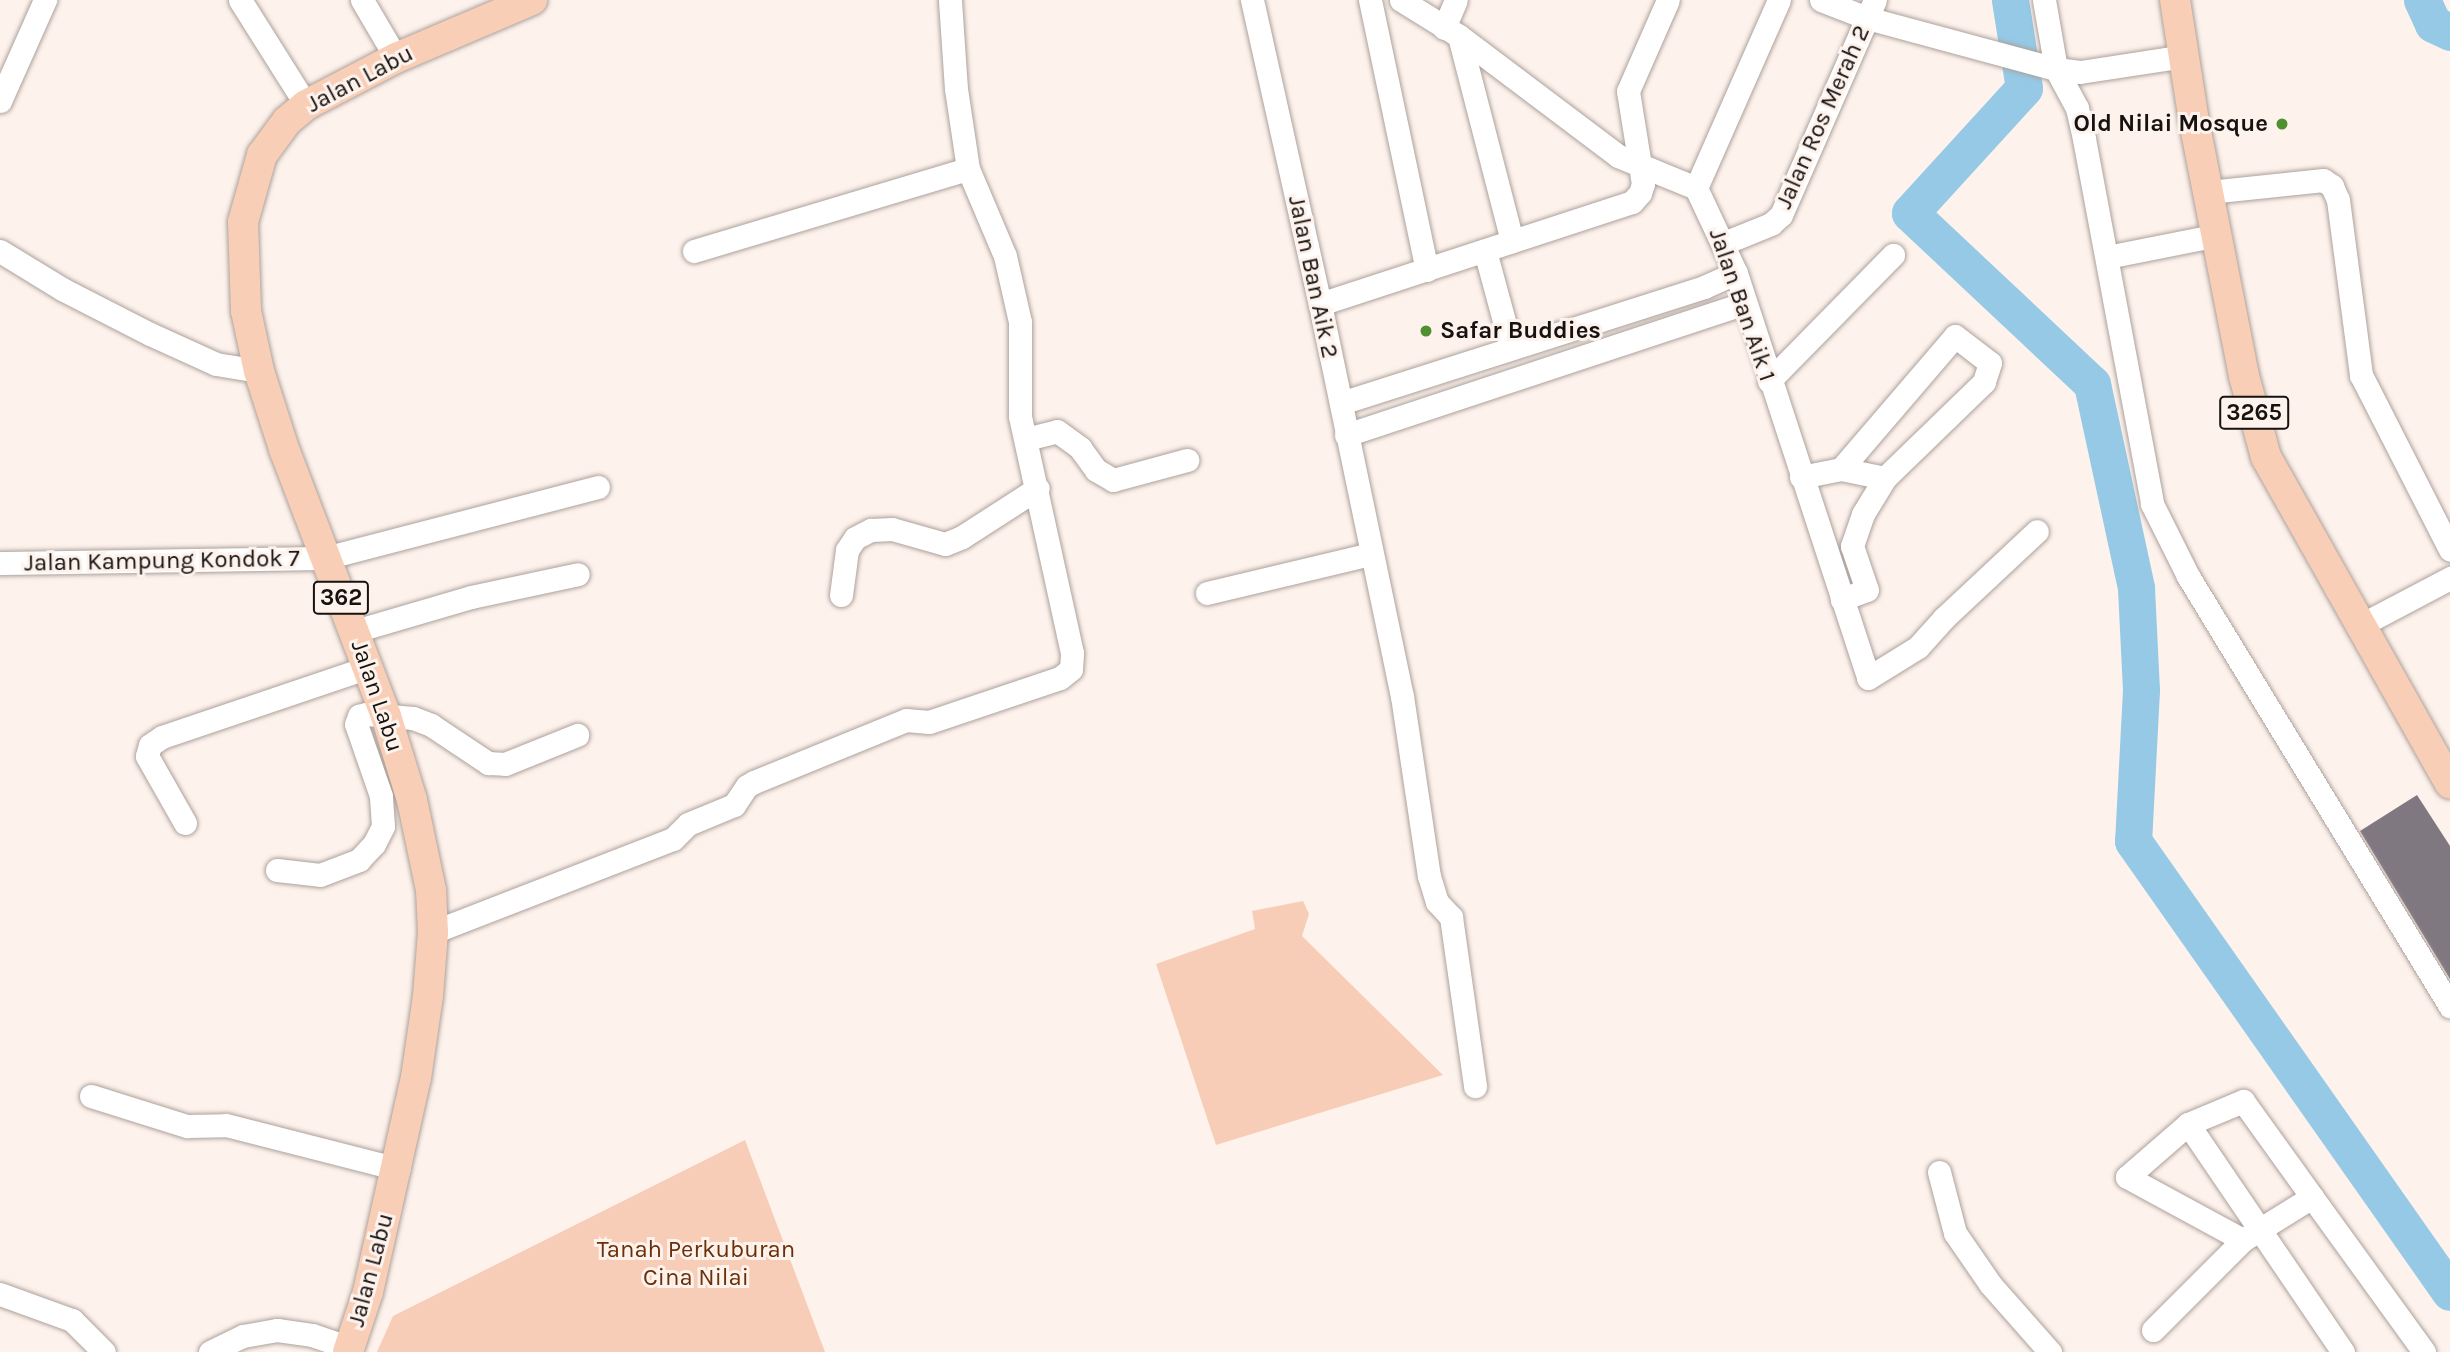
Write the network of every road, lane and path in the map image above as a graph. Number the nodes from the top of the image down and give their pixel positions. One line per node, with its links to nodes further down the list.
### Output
1 (45, 0): 20 (street)
2 (240, 0): 21 (street)
3 (362, 0): 18 (street)
4 (532, 0): 18 (main road, Jalan Labu / 362)
5 (950, 0): 23 (street)
6 (1252, 0): 37 (street, Jalan Ban Aik 2)
7 (1370, 0): 34 (street)
8 (1401, 0): 16 (street)
9 (1456, 0): 16 (street)
10 (1668, 0): 22 (street)
11 (1779, 0): 24 (street)
12 (1821, 0): 15 (street)
13 (2044, 0): 19 (street)
14 (2175, 0): 17 (main road, 3265)
15 (1871, 9): 19 (street); 28 (street, Jalan Ros Merah 2)
16 (1452, 32): 22 (street); 27 (street)
17 (2184, 56): 19 (street); 25 (main road, 3265)
18 (396, 58): 21 (main road, Jalan Labu / 362)
19 (2047, 66): 33 (street)
20 (0, 100)
21 (306, 105): 39 (main road, Jalan Labu / 362)
22 (1641, 165): 24 (street); 27 (street)
23 (968, 169): 30 (street); 43 (street)
24 (1696, 188): 28 (street, Jalan Ban Aik 1)
25 (2209, 192): 26 (main road, 3265); 51 (street)
26 (2218, 235): 33 (street); 60 (main road, 3265)
27 (1512, 242): 31 (street)
28 (1724, 243): 35 (street, Jalan Ban Aik 1)
29 (0, 251): 39 (street)
30 (694, 251)
31 (1485, 251): 34 (street); 38 (street)
32 (1893, 255): 40 (street)
33 (2106, 257): 69 (street)
34 (1427, 270): 37 (street)
35 (1736, 273): 36 (street, Jalan Ban Aik 1); 38 (street)
36 (1744, 303): 40 (street, Jalan Ban Aik 1); 42 (street)
37 (1320, 304): 41 (street, Jalan Ban Aik 2)
38 (1511, 347): 41 (street)
39 (259, 371): 53 (main road, Jalan Labu / 362)
40 (1769, 382): 46 (street, Jalan Ban Aik 1)
41 (1341, 403): 42 (street, Jalan Ban Aik 2)
42 (1346, 435): 52 (street, Jalan Ban Aik 2)
43 (1026, 439): 44 (street); 49 (street)
44 (1187, 460)
45 (1841, 469): 46 (street); 47 (street); 47 (street)
46 (1801, 477): 59 (street, Jalan Ban Aik 1)
47 (1885, 478): 59 (street)
48 (598, 487): 53 (street, Jalan Kampung Kondok 7)
49 (1038, 488): 58 (street); 68 (street)
50 (2037, 531): 59 (street, Jalan Ban Aik 1)
51 (2450, 550)
52 (1371, 554): 57 (street); 70 (street, Jalan Ban Aik 2)
53 (325, 558): 54 (street, Jalan Kampung Kondok 7); 61 (main road, Jalan Labu / 362)
54 (0, 563)
55 (578, 574): 61 (street)
56 (2450, 578): 60 (street)
57 (1208, 593)
58 (841, 596)
59 (1842, 599)
60 (2361, 625): 65 (main road, 3265)
61 (355, 631): 62 (main road, Jalan Labu / 362)
62 (369, 667): 63 (main road, Jalan Labu / 362); 66 (street)
63 (386, 716): 64 (street); 67 (street); 68 (main road, Jalan Labu / 362)
64 (577, 735)
65 (2450, 784)
66 (185, 823)
67 (277, 870)
68 (433, 932): 73 (main road, Jalan Labu / 362)
69 (2450, 1006)
70 (1475, 1086)
71 (91, 1096): 73 (street)
72 (2188, 1124): 75 (street); 76 (street); 76 (street)
73 (398, 1169): 79 (main road, Jalan Labu / 362)
74 (1939, 1172): 82 (street)
75 (2312, 1197): 76 (street); 84 (street)
76 (2251, 1234): 78 (street); 83 (street)
77 (0, 1294): 80 (street)
78 (2153, 1330)
79 (349, 1350): 81 (street)
80 (104, 1352)
81 (210, 1352)
82 (2050, 1352)
83 (2343, 1352)
84 (2424, 1352)

